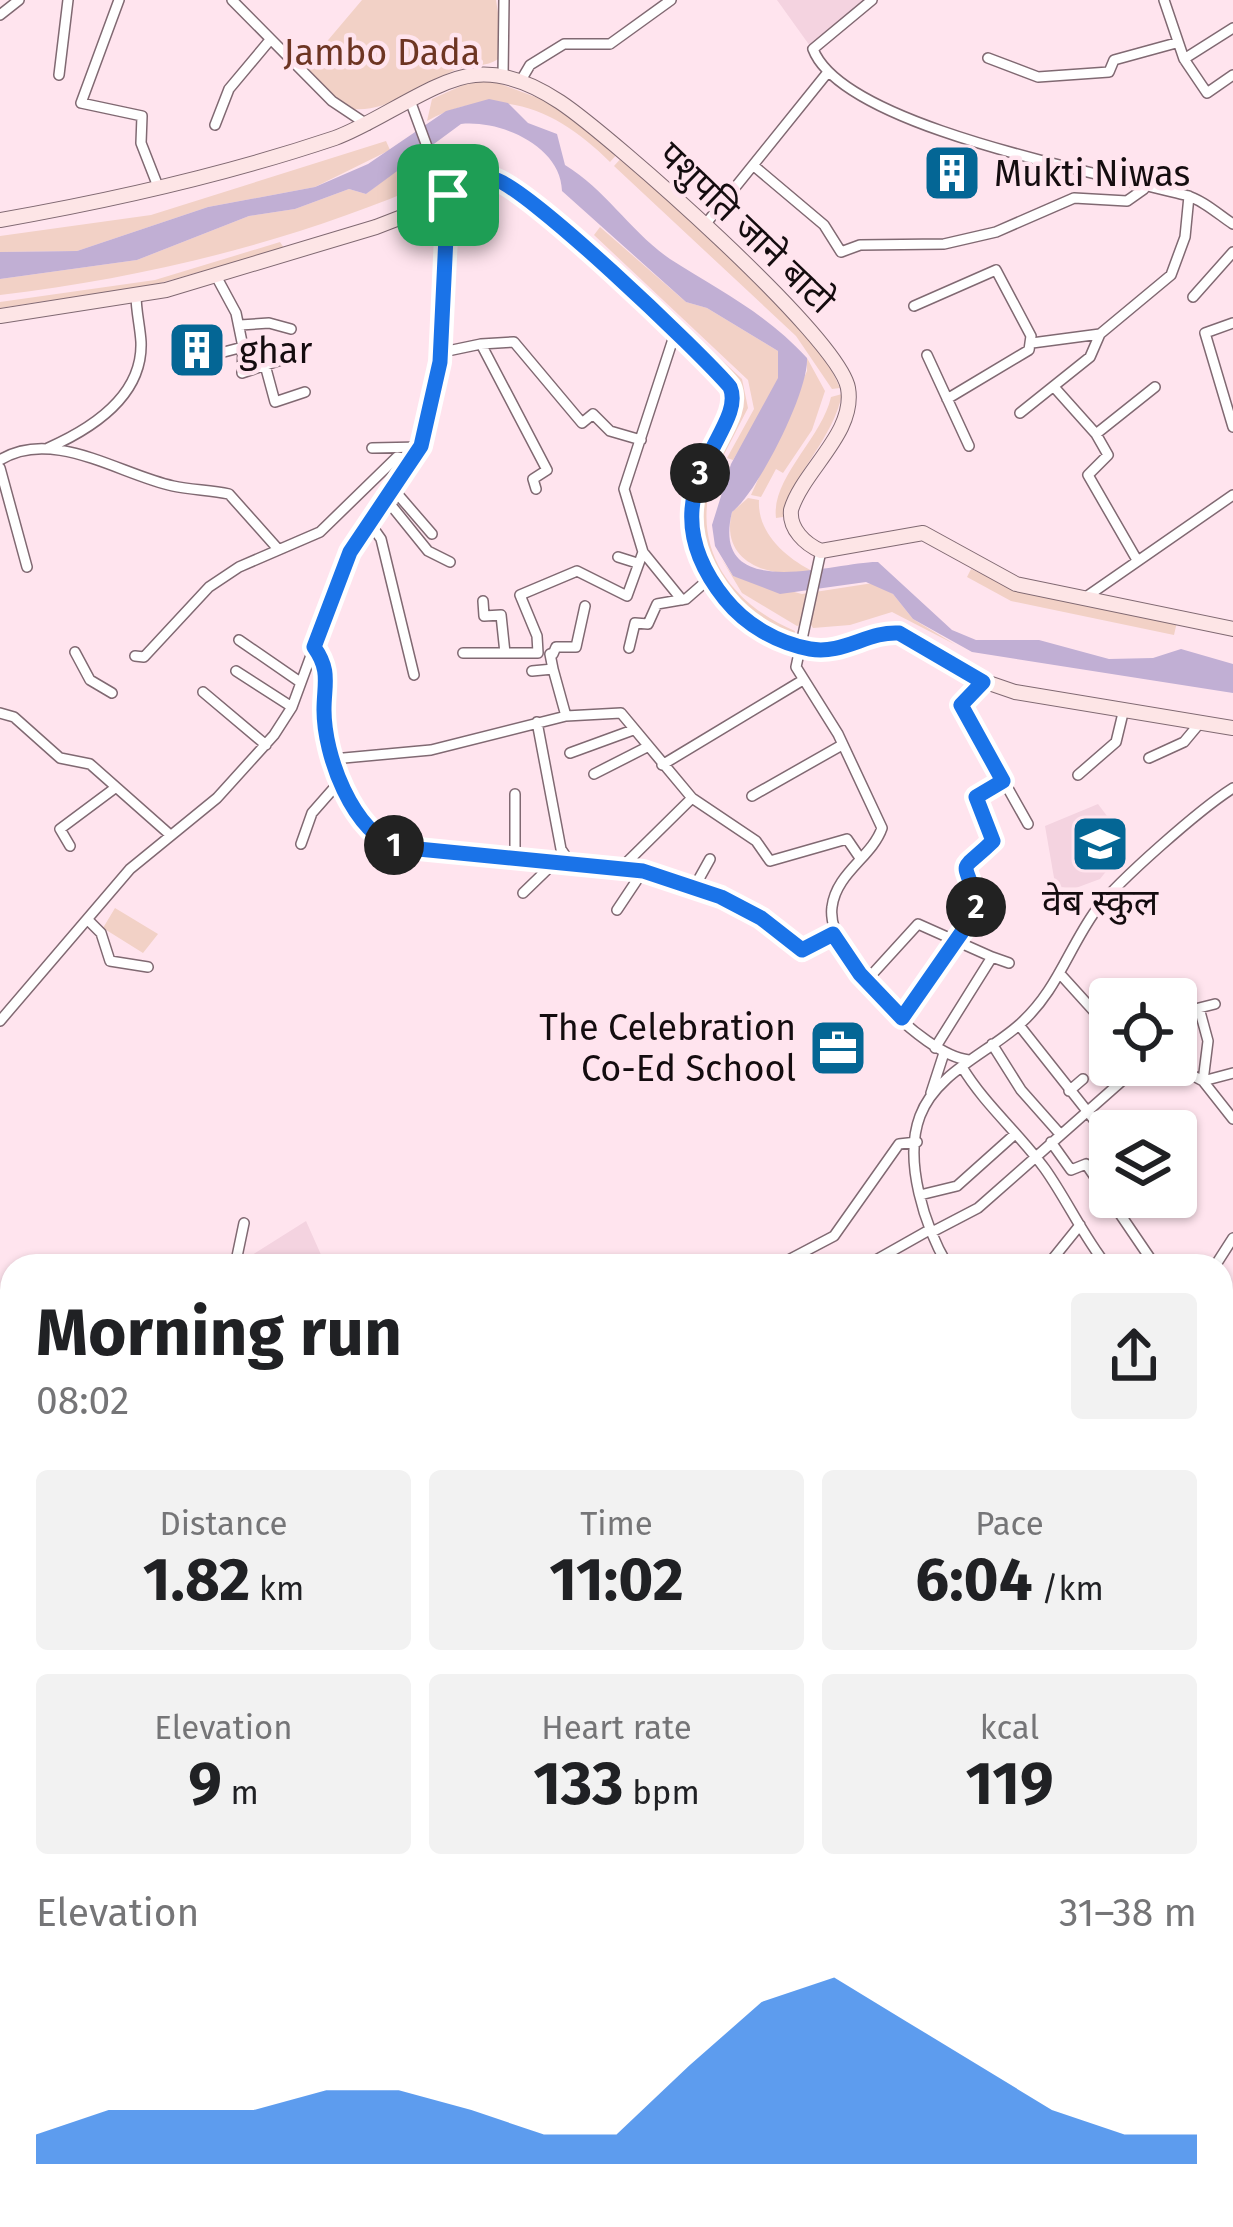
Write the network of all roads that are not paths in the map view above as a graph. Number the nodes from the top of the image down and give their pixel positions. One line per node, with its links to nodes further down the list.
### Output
1 (20, 0): 9 (street)
2 (68, 0): 16 (street)
3 (119, 0): 24 (street)
4 (232, 0): 11 (street)
5 (504, 0): 18 (street)
6 (671, 0): 19 (street)
7 (872, 0): 15 (street)
8 (1164, 0): 12 (street)
9 (0, 15)
10 (1233, 28): 14 (street)
11 (270, 40): 21 (street); 22 (street)
12 (1176, 43): 13 (street); 14 (street)
13 (988, 58)
14 (1184, 59): 17 (street)
15 (828, 72): 23 (street); 26 (street)
16 (59, 75)
17 (1233, 75)
18 (503, 76): 19 (main road, पशुपति जाने बाटो); 20 (main road, पशुपति जाने बाटो)
19 (520, 82): 30 (main road, पशुपति जाने बाटो)
20 (415, 110): 22 (main road, पशुपति जाने बाटो); 25 (street)
21 (215, 125)
22 (368, 125): 24 (main road, पशुपति जाने बाटो)
23 (754, 166): 26 (street); 30 (street)
24 (159, 189): 28 (main road, पशुपति जाने बाटो)
25 (447, 189): 32 (main road); 40 (main road); 45 (street)
26 (1144, 189): 27 (street)
27 (1189, 196): 29 (street); 41 (street)
28 (0, 220)
29 (1233, 224)
30 (703, 227): 70 (main road, पशुपति जाने बाटो)
31 (1233, 252): 34 (street)
32 (216, 276): 33 (main road); 38 (street)
33 (136, 295): 36 (main road); 61 (street)
34 (1193, 297)
35 (914, 305): 42 (street)
36 (0, 316)
37 (1233, 323): 55 (street)
38 (240, 325): 39 (street); 44 (street)
39 (291, 329)
40 (675, 333): 57 (street); 76 (main road)
41 (1100, 334): 42 (street); 50 (street)
42 (1032, 343): 53 (street)
43 (481, 344): 45 (street); 57 (street); 64 (street)
44 (243, 347): 48 (street); 49 (street)
45 (438, 352): 58 (street)
46 (299, 354): 49 (street)
47 (927, 356): 53 (street)
48 (200, 358)
49 (265, 365): 52 (street)
50 (1054, 387): 54 (street); 56 (street)
51 (1155, 387): 56 (street)
52 (305, 392)
53 (947, 399): 59 (street)
54 (1020, 413)
55 (1233, 427)
56 (1096, 434): 73 (street)
57 (641, 440): 72 (street)
58 (421, 446): 60 (street); 62 (street)
59 (969, 446)
60 (372, 448)
61 (46, 449): 63 (street); 69 (street)
62 (416, 460): 65 (street); 69 (street)
63 (0, 464): 75 (street)
64 (536, 489)
65 (390, 495): 67 (street); 68 (street); 74 (street)
66 (1233, 495): 73 (street)
67 (369, 522): 84 (street); 95 (street)
68 (432, 534)
69 (278, 549): 91 (street)
70 (821, 551): 79 (main road); 83 (street)
71 (618, 557): 72 (street)
72 (640, 558): 77 (street); 89 (street)
73 (1137, 560): 79 (street)
74 (450, 562)
75 (27, 567)
76 (710, 578): 77 (street); 83 (main road)
77 (682, 600): 85 (street)
78 (483, 601): 88 (street)
79 (1082, 601): 81 (main road)
80 (586, 606): 90 (street)
81 (1233, 629)
82 (239, 640): 97 (street)
83 (799, 646): 96 (street); 98 (main road)
84 (314, 647): 97 (street); 114 (street)
85 (629, 649)
86 (75, 652): 100 (street)
87 (464, 653): 88 (street)
88 (505, 653): 89 (street)
89 (538, 653): 90 (street)
90 (553, 654): 92 (street)
91 (135, 656)
92 (553, 669): 94 (street); 104 (street)
93 (236, 671): 101 (street)
94 (532, 671)
95 (414, 675)
96 (802, 680): 110 (street); 115 (street)
97 (300, 682): 101 (street)
98 (983, 682): 102 (main road); 119 (street)
99 (203, 692): 109 (street)
100 (112, 693)
101 (292, 707): 109 (street)
102 (1124, 709): 106 (main road); 117 (street)
103 (0, 713): 120 (street)
104 (566, 716): 105 (street); 108 (street)
105 (537, 722): 114 (street); 133 (street)
106 (1198, 724): 107 (main road); 113 (street)
107 (1233, 728)
108 (633, 730): 111 (street); 112 (street)
109 (266, 745): 126 (street)
110 (842, 745): 123 (street); 130 (street)
111 (646, 747): 115 (street); 116 (street)
112 (570, 753)
113 (1149, 758)
114 (333, 759): 118 (street)
115 (662, 765): 124 (street)
116 (594, 774)
117 (1078, 775)
118 (340, 780): 127 (street); 129 (street)
119 (1003, 781): 125 (street); 141 (street)
120 (115, 788): 126 (street); 128 (street)
121 (1233, 788): 145 (street)
122 (515, 794): 129 (street)
123 (752, 796)
124 (692, 798): 130 (street); 134 (street)
125 (1028, 824)
126 (168, 833): 139 (street)
127 (302, 844)
128 (70, 846)
129 (515, 858): 132 (street)
130 (860, 858): 140 (street)
131 (710, 860): 136 (street)
132 (553, 864): 133 (street); 137 (street)
133 (571, 864): 134 (street)
134 (622, 867): 135 (street)
135 (643, 871): 136 (street); 138 (street)
136 (695, 886): 140 (street)
137 (523, 893)
138 (617, 910)
139 (89, 921): 144 (street); 150 (street)
140 (833, 934): 146 (street)
141 (956, 944): 142 (street); 146 (street); 149 (street)
142 (992, 957): 143 (street); 153 (street)
143 (1009, 963)
144 (148, 967)
145 (1062, 976): 148 (street); 151 (street)
146 (866, 981): 149 (street)
147 (1215, 1004): 158 (street)
148 (1089, 1006)
149 (902, 1018): 153 (street)
150 (0, 1022)
151 (1019, 1025): 152 (street); 160 (street)
152 (992, 1044): 154 (street); 166 (street)
153 (940, 1050): 154 (street); 161 (street)
154 (966, 1063): 161 (street); 165 (street)
155 (1233, 1073): 158 (street)
156 (1197, 1078): 158 (street)
157 (1083, 1079): 160 (street)
158 (1203, 1081): 164 (street)
159 (1117, 1086): 162 (street)
160 (1069, 1091): 162 (street)
161 (930, 1095): 167 (street)
162 (1087, 1112): 163 (street); 166 (street)
163 (1089, 1114)
164 (1233, 1119)
165 (1014, 1135): 168 (street); 169 (street)
166 (1056, 1138): 168 (street); 179 (street)
167 (917, 1142): 169 (street); 174 (street)
168 (1034, 1155): 171 (street); 172 (street)
169 (920, 1195): 172 (street)
170 (244, 1223): 173 (street)
171 (1080, 1225): 177 (street); 178 (street)
172 (931, 1230): 175 (street); 176 (street)
173 (238, 1254)
174 (800, 1254)
175 (887, 1254)
176 (942, 1254)
177 (1057, 1254)
178 (1098, 1254)
179 (1147, 1254)

